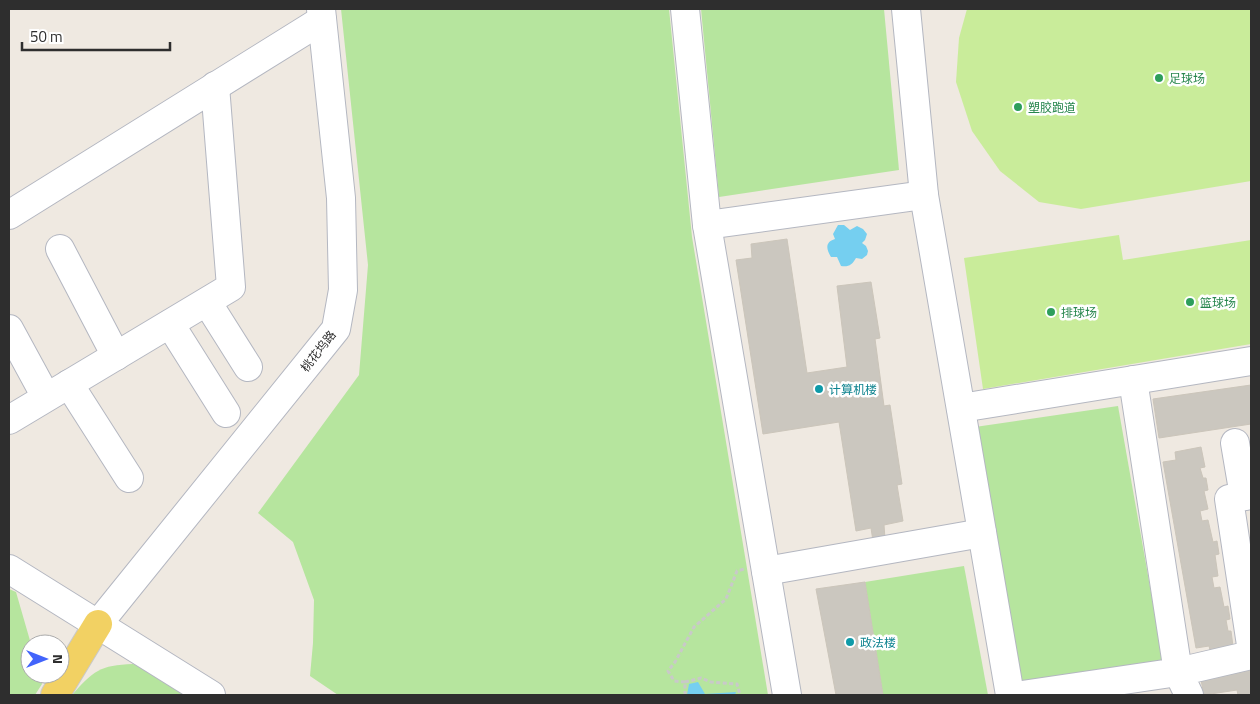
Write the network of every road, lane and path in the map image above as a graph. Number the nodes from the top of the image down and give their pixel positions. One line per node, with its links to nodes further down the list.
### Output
1 (685, 9): 7 (street)
2 (906, 9): 5 (street)
3 (321, 14): 4 (street); 26 (street, 桃花坞路)
4 (215, 86): 6 (street); 9 (street)
5 (924, 195): 7 (street); 17 (street)
6 (9, 215)
7 (707, 225): 24 (street)
8 (60, 249): 12 (street)
9 (207, 302): 10 (street); 14 (street)
10 (170, 324): 12 (street); 18 (street)
11 (9, 329): 16 (street)
12 (116, 356): 16 (street)
13 (1251, 361): 15 (street)
14 (248, 367)
15 (1132, 380): 17 (street); 30 (street)
16 (58, 391): 19 (street); 21 (street)
17 (961, 408): 23 (street)
18 (226, 413)
19 (9, 420)
20 (1235, 443): 22 (street)
21 (128, 478)
22 (1247, 496): 27 (street)
23 (982, 533): 24 (street); 36 (street)
24 (765, 568): 29 (path); 35 (street)
25 (9, 569): 26 (street)
26 (98, 624): 31 (main road); 32 (street)
27 (1251, 645)
28 (1251, 655): 30 (street)
29 (685, 682): 33 (path); 34 (path)
30 (1184, 683): 37 (street)
31 (55, 695)
32 (211, 695)
33 (685, 695)
34 (740, 695)
35 (787, 695)
36 (1010, 695)
37 (1022, 695)

